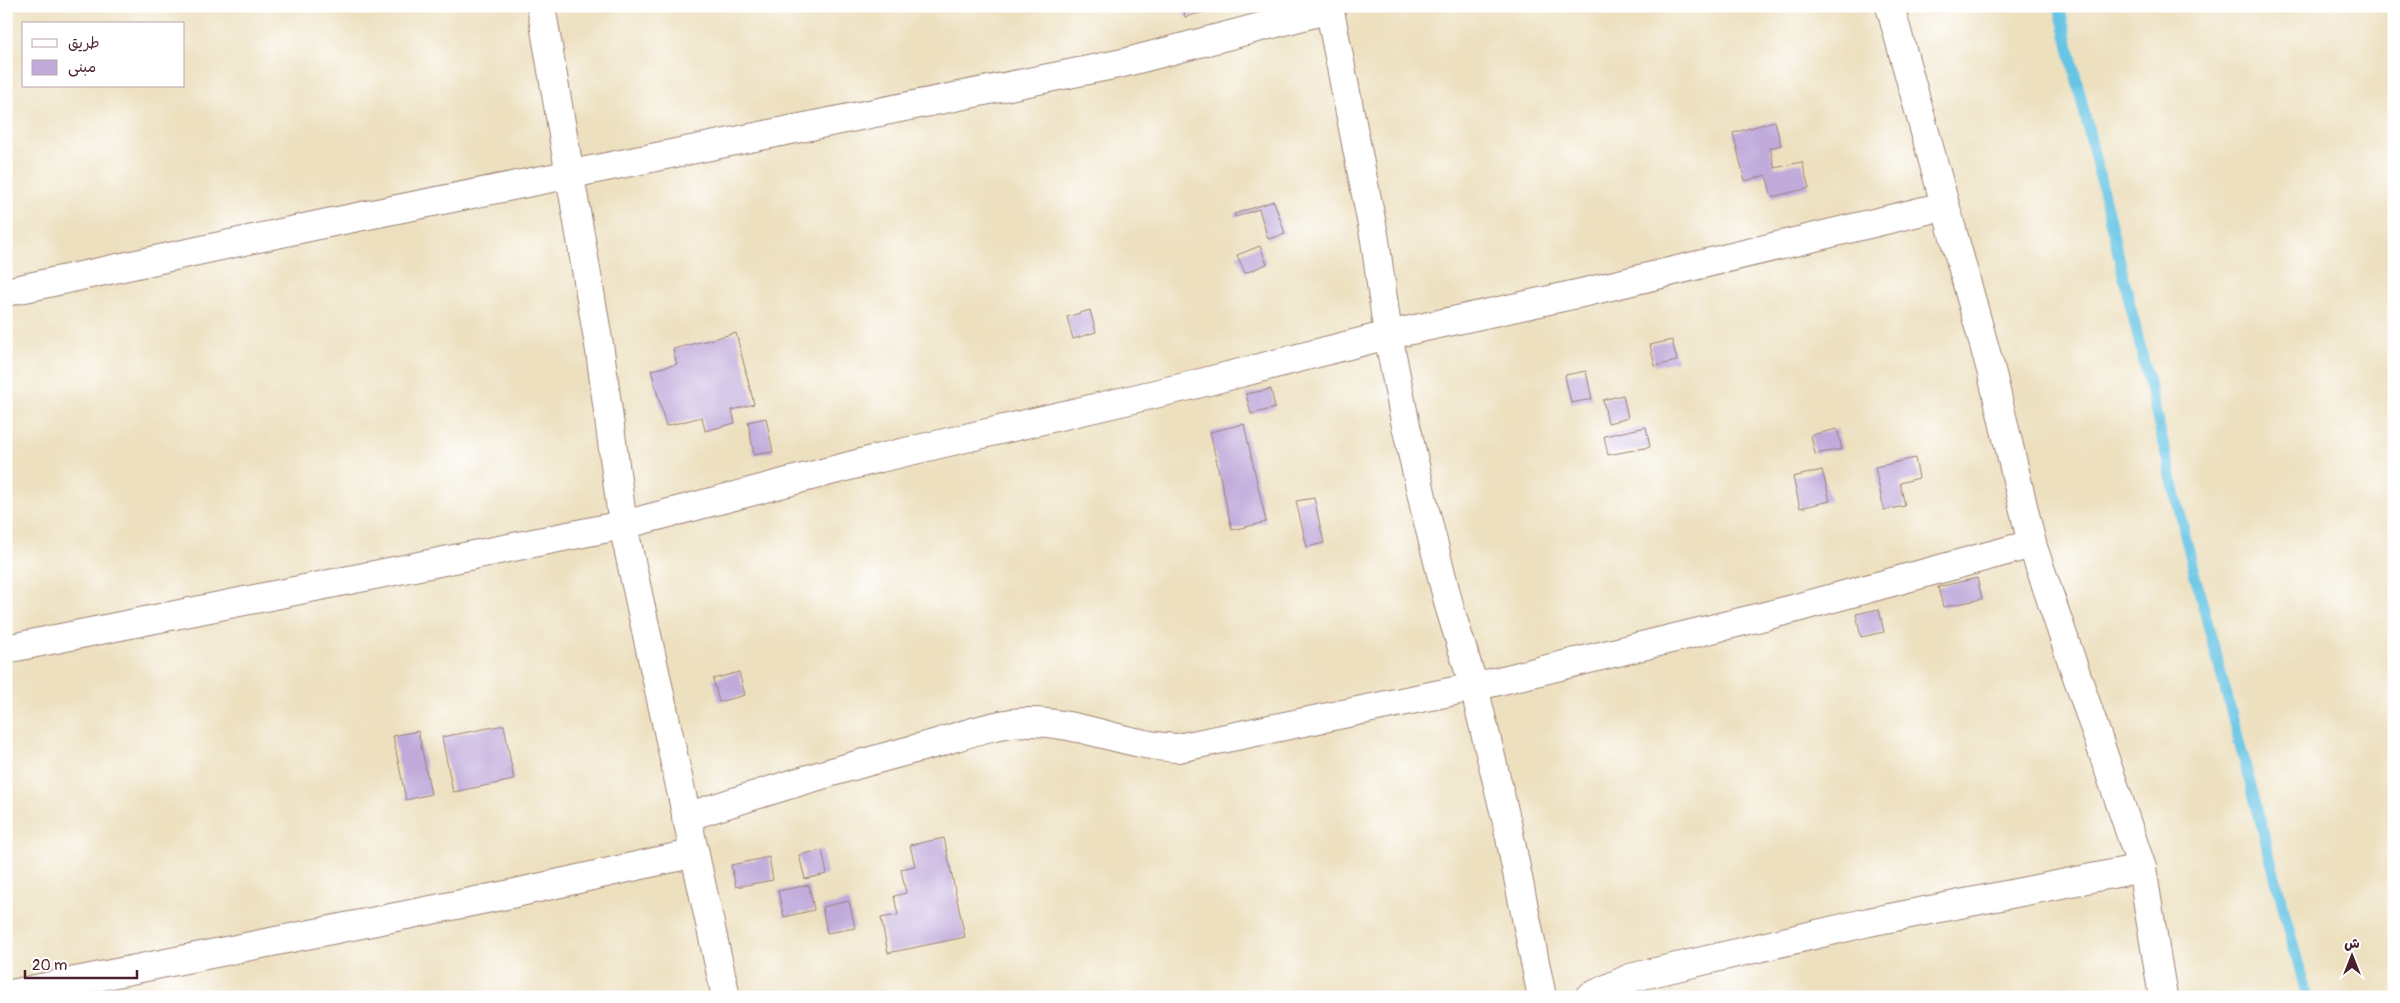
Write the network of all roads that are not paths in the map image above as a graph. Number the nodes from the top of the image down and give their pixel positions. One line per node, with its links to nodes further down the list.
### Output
1 (541, 6): 4 (street)
2 (1890, 6): 5 (street)
3 (1330, 7): 4 (street); 7 (street)
4 (570, 176): 6 (street); 8 (street)
5 (1944, 206): 7 (street); 9 (street)
6 (6, 292)
7 (1388, 335): 8 (street); 11 (street)
8 (623, 525): 10 (street); 12 (street)
9 (2032, 544): 11 (street); 14 (street)
10 (6, 649)
11 (1474, 687): 12 (street); 17 (street)
12 (686, 817): 13 (street)
13 (695, 853): 15 (street); 16 (street)
14 (2142, 868): 18 (street); 19 (street)
15 (6, 994)
16 (726, 997)
17 (1542, 997)
18 (1590, 997)
19 (2163, 997)

